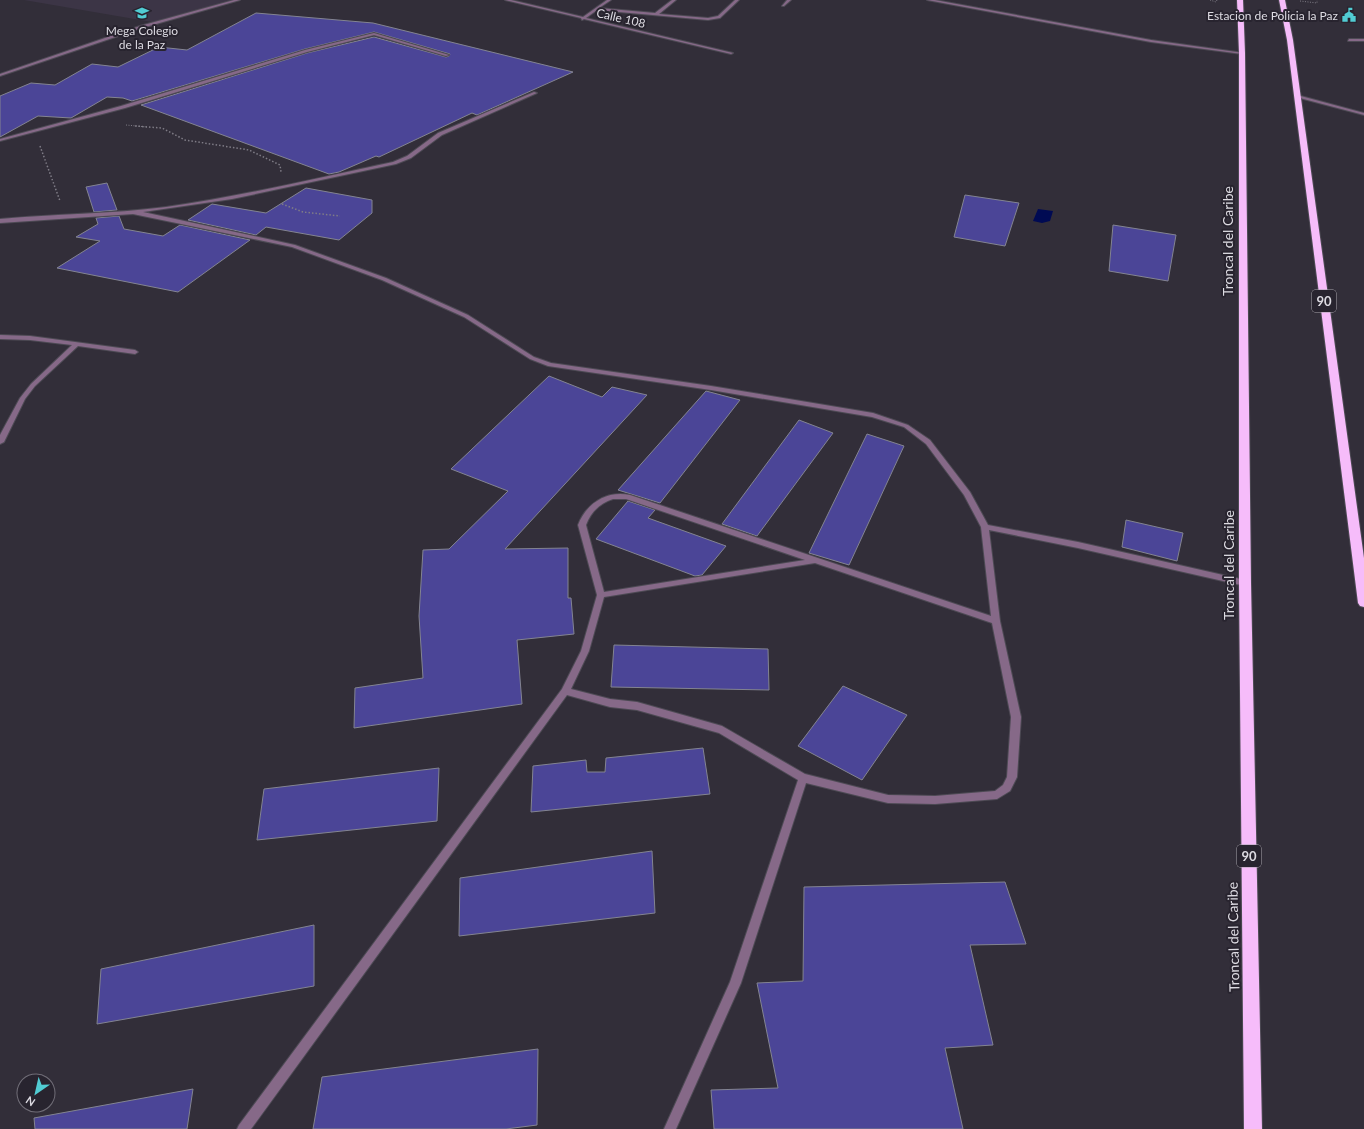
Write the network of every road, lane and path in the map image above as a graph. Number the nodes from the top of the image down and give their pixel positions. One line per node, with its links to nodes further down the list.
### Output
1 (238, 0): 23 (street)
2 (507, 0): 17 (street, Calle 108)
3 (609, 0): 15 (street)
4 (674, 0): 16 (street)
5 (737, 0): 16 (street)
6 (788, 0): 14 (street)
7 (929, 0): 20 (street)
8 (1210, 0): 9 (path)
9 (1217, 0)
10 (1240, 0): 20 (highway, Troncal del Caribe / 90)
11 (1282, 0): 25 (highway, 90)
12 (1317, 0): 13 (path)
13 (1298, 1)
14 (783, 5)
15 (595, 9): 16 (street); 17 (street)
16 (655, 15)
17 (582, 19): 21 (street, Calle 108)
18 (1349, 40): 19 (street)
19 (1364, 40)
20 (1242, 52): 42 (highway, Troncal del Caribe / 90)
21 (732, 53)
22 (447, 55): 28 (street)
23 (0, 75)
24 (535, 93): 30 (street)
25 (1297, 96): 26 (street); 44 (highway, 90)
26 (1364, 114)
27 (122, 125): 30 (path)
28 (34, 131): 29 (street); 33 (path)
29 (0, 140)
30 (284, 187): 31 (street)
31 (261, 191): 32 (street); 34 (path)
32 (133, 212): 33 (street); 40 (street)
33 (82, 214): 35 (street)
34 (340, 216)
35 (0, 221)
36 (0, 337): 37 (street)
37 (77, 344): 38 (street); 39 (street)
38 (135, 352)
39 (0, 442)
40 (985, 527): 42 (street); 45 (street)
41 (815, 561): 43 (street); 43 (street); 45 (street)
42 (1245, 584): 50 (highway, Troncal del Caribe / 90)
43 (601, 595): 46 (street)
44 (1364, 603)
45 (996, 621): 47 (street)
46 (565, 691): 47 (street); 48 (street)
47 (803, 778): 49 (street)
48 (243, 1129)
49 (670, 1129)
50 (1253, 1129)

